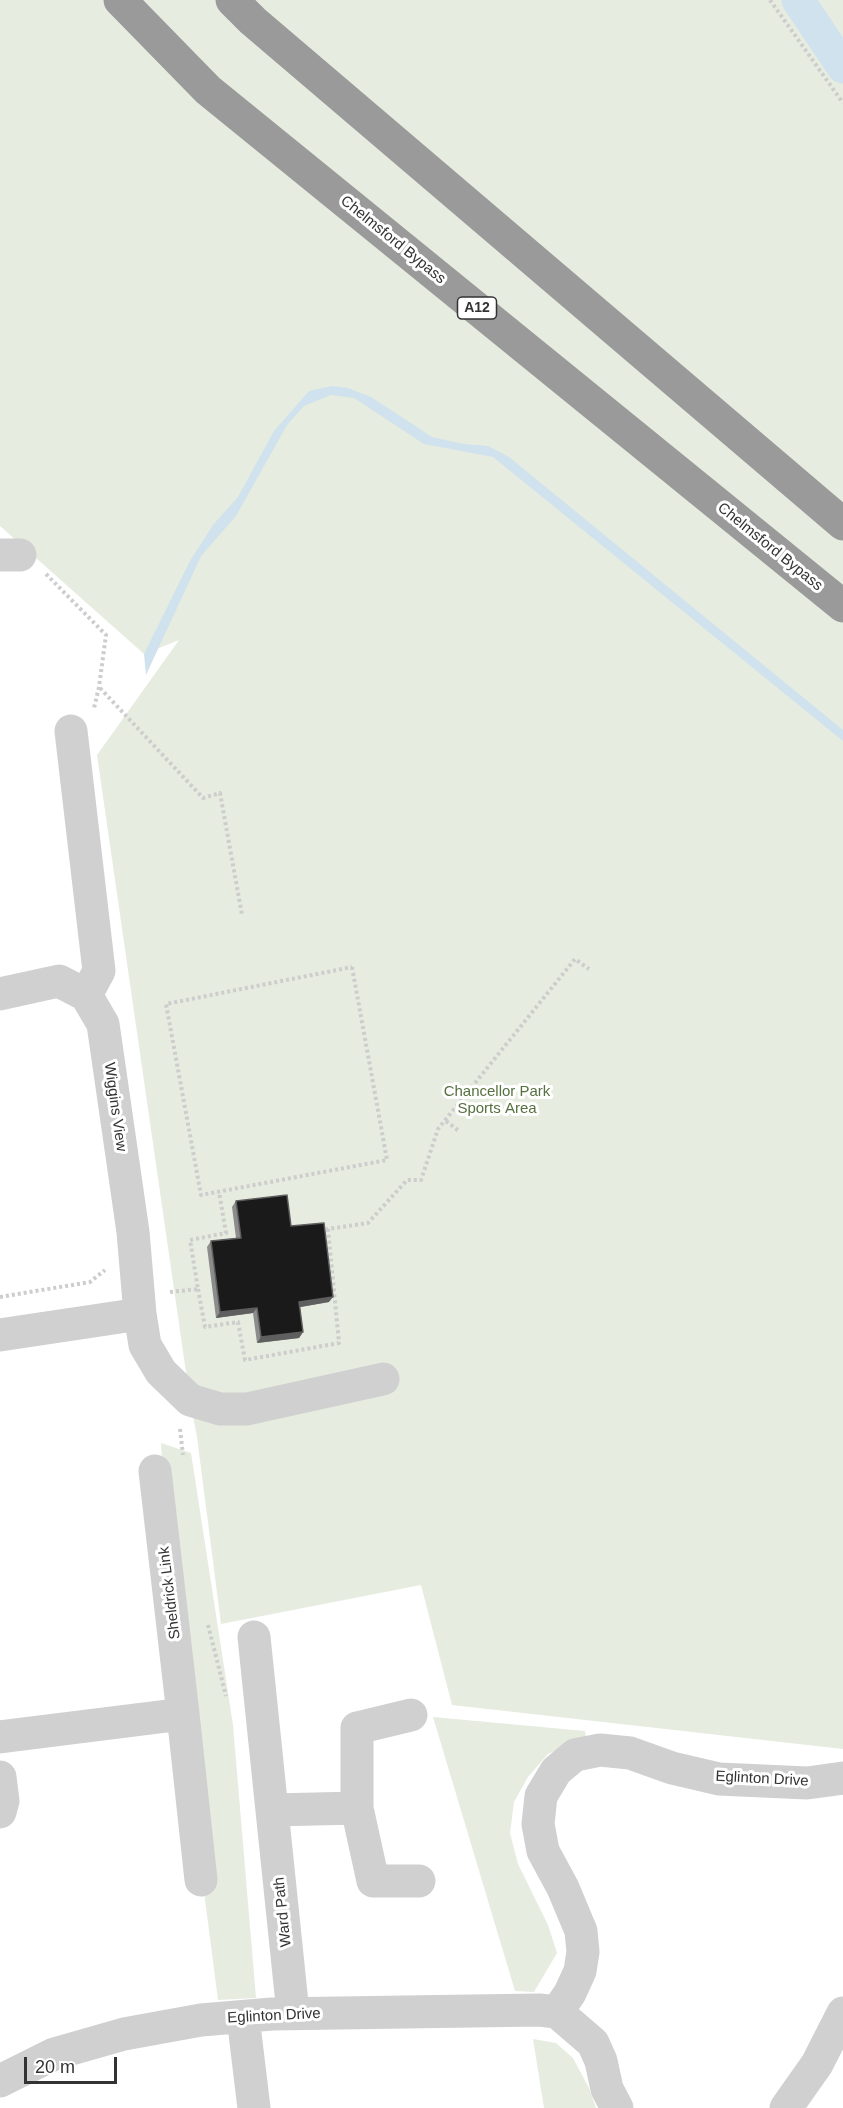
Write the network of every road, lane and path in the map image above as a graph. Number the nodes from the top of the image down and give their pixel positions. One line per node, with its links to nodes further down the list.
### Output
1 (120, 0): 6 (highway, Chelmsford Bypass / A12)
2 (232, 0): 5 (highway)
3 (770, 0): 4 (path)
4 (843, 103)
5 (843, 524)
6 (843, 606)
7 (99, 687): 9 (path)
8 (71, 731): 12 (street)
9 (242, 915)
10 (588, 969): 13 (path)
11 (0, 994): 12 (street)
12 (86, 995): 19 (street, Wiggins View)
13 (446, 1120): 14 (path); 17 (path)
14 (459, 1131)
15 (219, 1192): 15 (path); 17 (path)
16 (110, 1266): 18 (path)
17 (198, 1289): 19 (path)
18 (0, 1297)
19 (138, 1303): 20 (street); 21 (street, Wiggins View)
20 (0, 1335)
21 (383, 1379)
22 (180, 1429): 23 (path)
23 (189, 1433)
24 (155, 1472): 26 (street, Sheldrick Link)
25 (254, 1637): 32 (street, Ward Path)
26 (183, 1714): 28 (street); 34 (street, Sheldrick Link)
27 (411, 1715): 31 (street)
28 (0, 1737)
29 (0, 1777): 33 (street)
30 (843, 1778): 36 (street, Eglinton Drive)
31 (357, 1808): 32 (street); 35 (street)
32 (273, 1810): 37 (street, Ward Path)
33 (0, 1812)
34 (201, 1880)
35 (419, 1881)
36 (557, 2012): 37 (street, Eglinton Drive); 42 (street)
37 (293, 2013): 39 (street, Eglinton Drive)
38 (843, 2013): 43 (street)
39 (243, 2017): 40 (street, Eglinton Drive); 41 (street)
40 (0, 2080)
41 (254, 2108)
42 (617, 2108)
43 (786, 2108)

